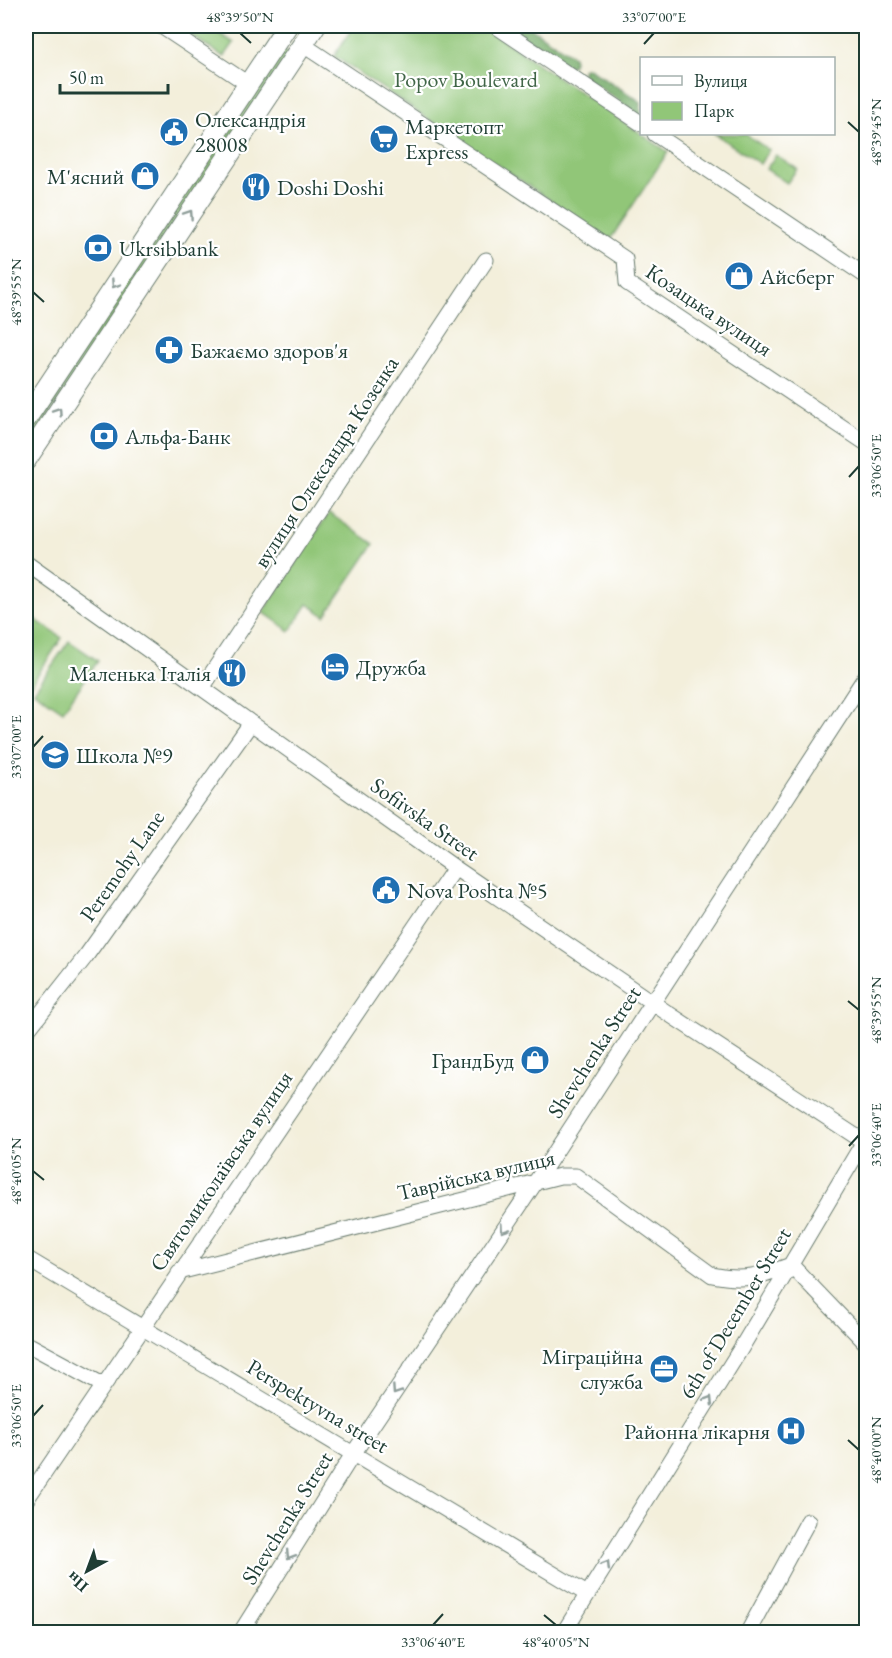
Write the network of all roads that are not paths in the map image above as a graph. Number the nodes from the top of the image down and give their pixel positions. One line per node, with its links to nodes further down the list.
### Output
1 (161, 26): 6 (street)
2 (315, 26): 5 (main road)
3 (496, 26): 7 (street)
4 (285, 29): 5 (main road); 6 (main road)
5 (302, 45): 12 (street, Козацька вулиця); 13 (main road, one-way to 5)
6 (248, 84): 11 (main road, one-way to 11)
7 (640, 123)
8 (656, 135): 10 (street)
9 (486, 260): 16 (street, вулиця Олександра Козенка)
10 (867, 276)
11 (26, 419)
12 (867, 443)
13 (26, 460)
14 (26, 562): 16 (street, Sofiivska Street)
15 (867, 676): 19 (street, Shevchenka Street)
16 (202, 688): 17 (street, Sofiivska Street)
17 (252, 723): 18 (street, Sofiivska Street); 20 (street, Peremohy Lane)
18 (455, 868): 19 (street, Sofiivska Street); 25 (street, Святомиколаївська вулиця)
19 (653, 1003): 21 (street, Sofiivska Street); 22 (street, Shevchenka Street)
20 (26, 1032)
21 (866, 1141): 24 (street, 6th of December Street)
22 (537, 1180): 24 (street, Таврійська вулиця); 25 (street, Таврійська вулиця); 30 (street, Shevchenka Street, one-way to 30)
23 (26, 1258): 26 (street, Perspektyvna street)
24 (791, 1265): 27 (street); 33 (street, 6th of December Street, one-way to 24)
25 (179, 1272): 26 (street, Святомиколаївська вулиця)
26 (142, 1327): 29 (street, Святомиколаївська вулиця); 30 (street, Perspektyvna street)
27 (867, 1342)
28 (26, 1345): 29 (street)
29 (103, 1385): 31 (street, Святомиколаївська вулиця)
30 (353, 1454): 33 (street, Perspektyvna street); 34 (street, Shevchenka Street, one-way to 34)
31 (26, 1500)
32 (808, 1521): 36 (street)
33 (587, 1594): 35 (street, 6th of December Street)
34 (241, 1632)
35 (564, 1632)
36 (748, 1632)

